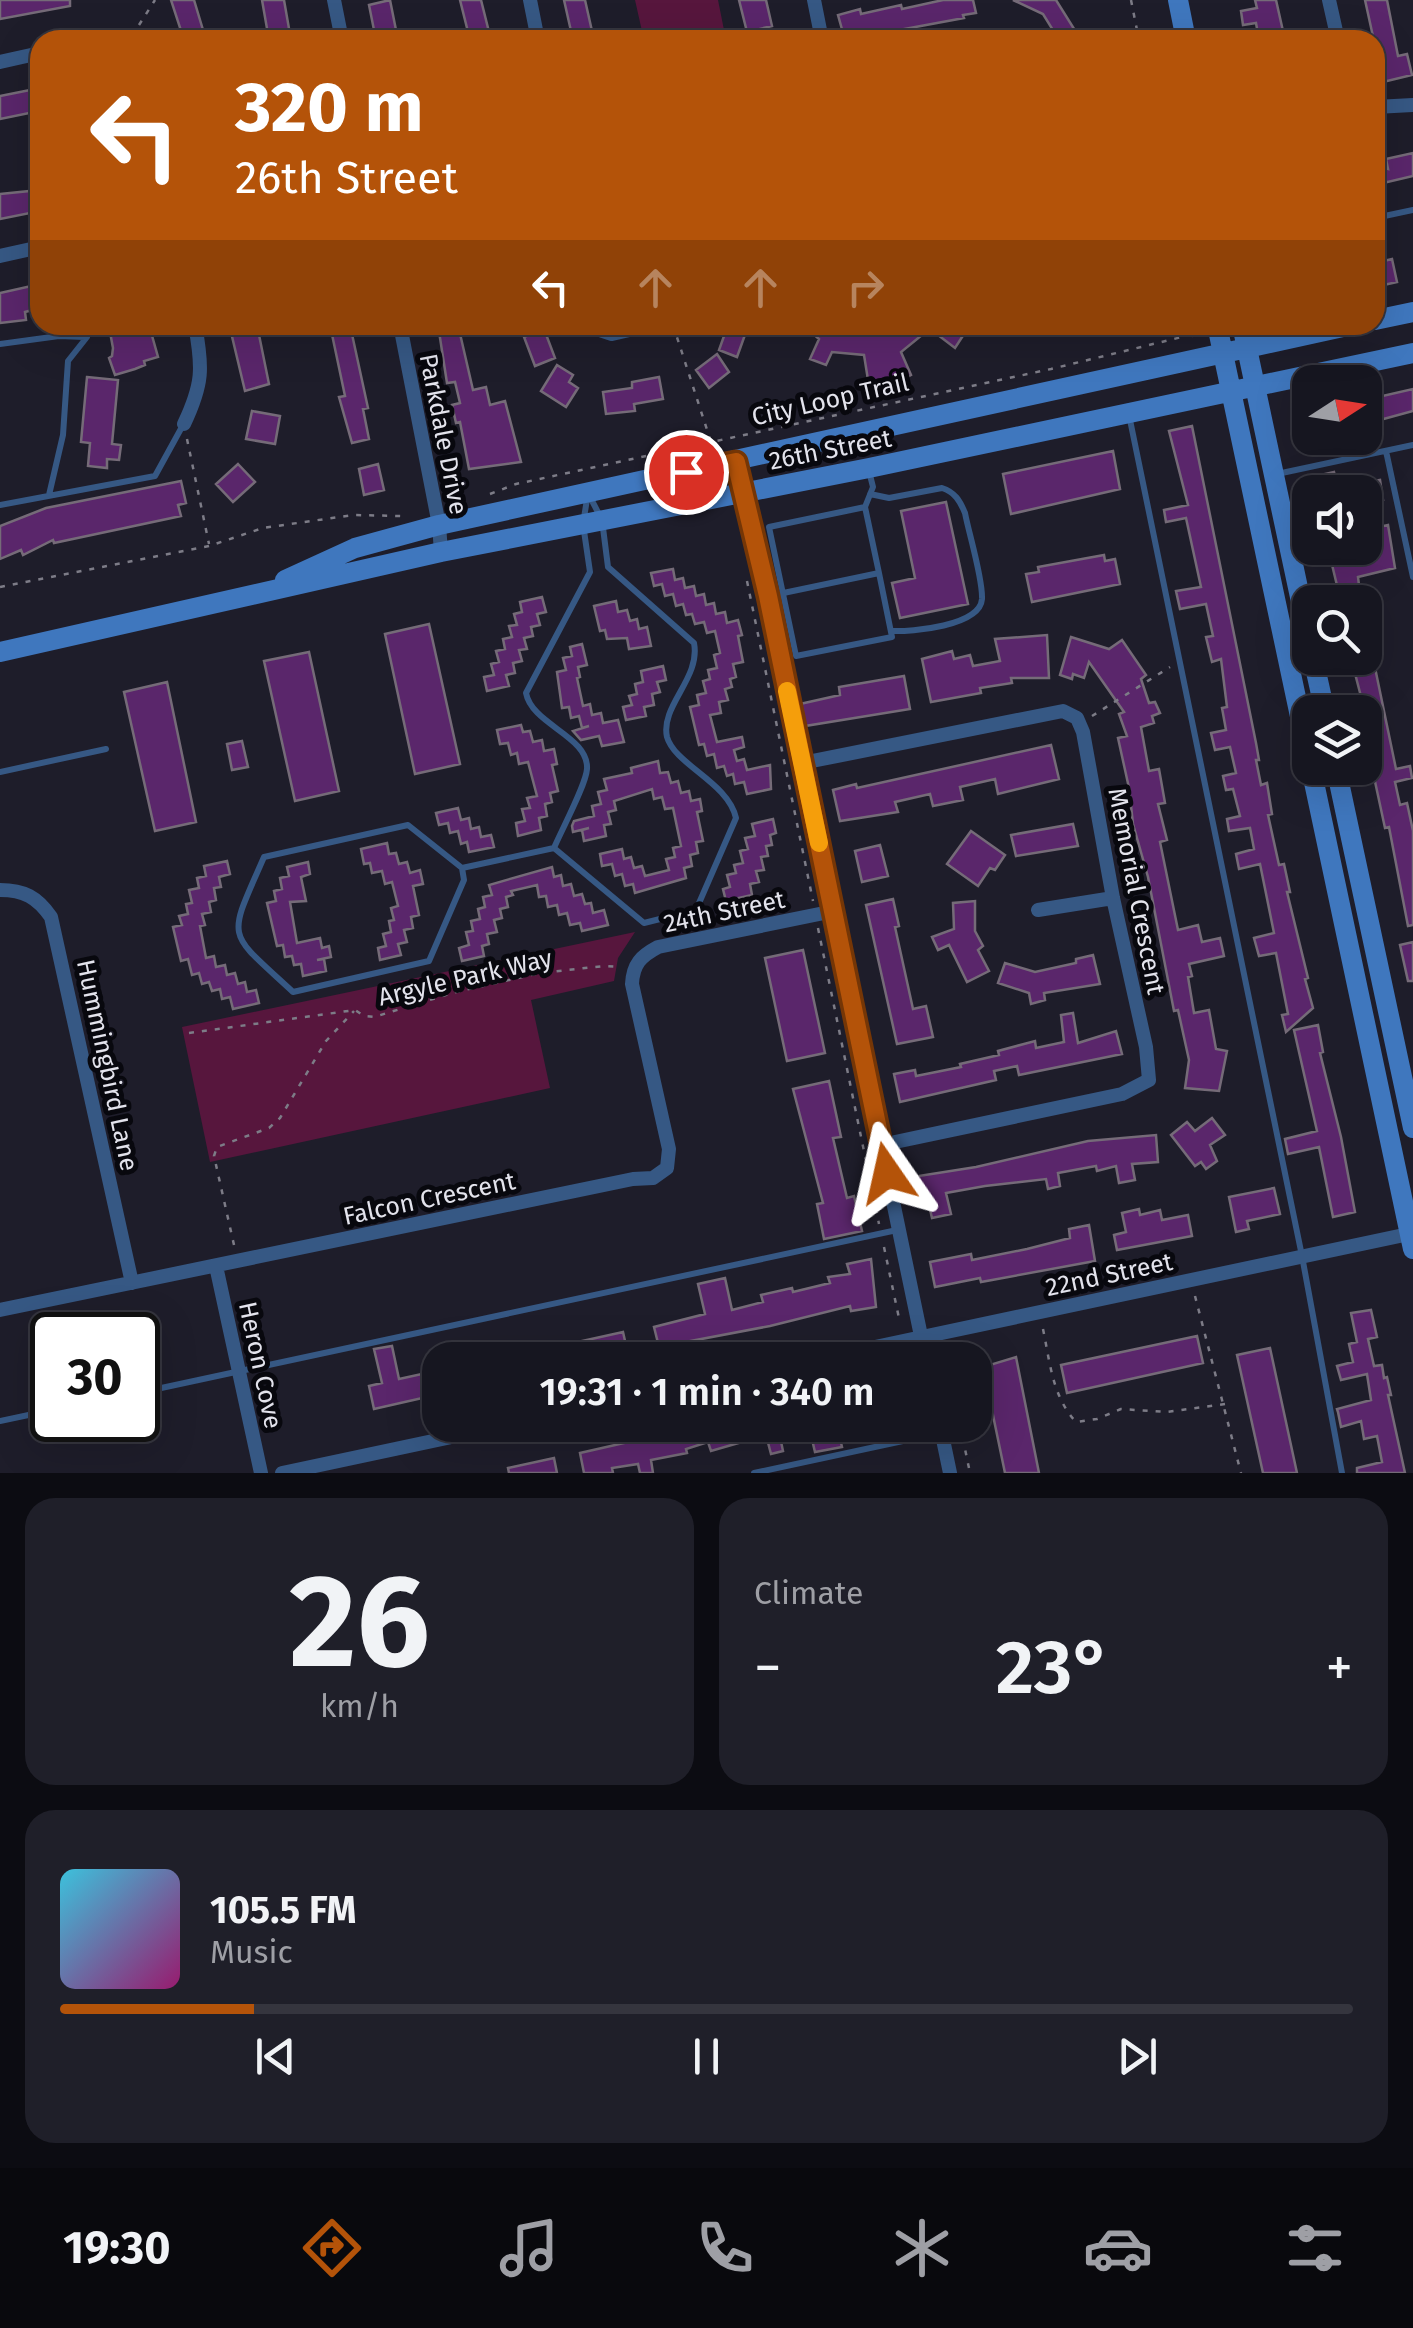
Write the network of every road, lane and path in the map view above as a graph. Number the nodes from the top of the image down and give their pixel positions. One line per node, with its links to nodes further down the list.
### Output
1 (155, 0): 8 (path)
2 (334, 0): 9 (street)
3 (530, 0): 10 (street)
4 (814, 0): 11 (street)
5 (1131, 0): 12 (path)
6 (1178, 0): 13 (street)
7 (1329, 0): 14 (street)
8 (136, 30)
9 (340, 30)
10 (536, 30)
11 (820, 30)
12 (1138, 30)
13 (1184, 30)
14 (1336, 30)
15 (30, 55): 16 (street)
16 (0, 62)
17 (1413, 105): 18 (street)
18 (1385, 106)
19 (1413, 210): 20 (lane)
20 (1385, 216)
21 (30, 249): 22 (street)
22 (0, 256)
23 (1413, 312): 24 (street)
24 (1385, 318)
25 (197, 335): 40 (street)
26 (402, 335): 56 (street, Parkdale Drive)
27 (675, 335): 41 (path)
28 (1190, 335): 41 (path, City Loop Trail)
29 (1219, 335): 35 (street)
30 (1244, 335): 34 (street)
31 (1304, 335): 34 (street, 26th Street)
32 (86, 337): 33 (lane); 50 (lane)
33 (0, 344)
34 (1246, 347): 35 (street, 26th Street); 37 (street)
35 (1222, 352): 38 (street); 44 (street, 26th Street)
36 (1413, 353): 37 (street, 26th Street)
37 (1255, 387): 38 (street, 26th Street); 46 (street)
38 (1230, 393): 39 (street, 26th Street); 91 (street)
39 (1129, 414): 45 (street, 26th Street); 70 (lane)
40 (184, 424): 50 (lane); 57 (path)
41 (711, 444): 51 (path, City Loop Trail)
42 (1413, 445): 43 (lane)
43 (1386, 451): 46 (lane); 62 (lane)
44 (736, 462): 47 (street); 48 (street, 26th Street)
45 (869, 468): 47 (street, 26th Street); 49 (lane)
46 (1274, 474): 64 (street)
47 (743, 491): 55 (street, 26th Street); 67 (street)
48 (588, 492): 55 (lane); 55 (lane); 56 (street, 26th Street)
49 (870, 494): 53 (lane); 68 (lane)
50 (49, 495): 52 (lane)
51 (487, 496)
52 (0, 505)
53 (866, 506): 61 (lane); 67 (lane)
54 (401, 516): 57 (path)
55 (593, 522): 58 (street, 26th Street); 59 (lane); 60 (lane)
56 (439, 525): 58 (street, Parkdale Drive); 66 (street, 26th Street)
57 (209, 546): 65 (path)
58 (440, 552): 66 (street, 26th Street)
59 (608, 567): 60 (lane); 76 (lane)
60 (590, 572): 76 (lane)
61 (879, 573): 67 (lane); 68 (lane)
62 (1413, 578)
63 (747, 580): 80 (path)
64 (1298, 585)
65 (0, 586)
66 (256, 594): 69 (street, 26th Street)
67 (775, 595): 68 (lane); 73 (street)
68 (891, 631)
69 (0, 652)
70 (1180, 661): 71 (path); 92 (lane)
71 (1090, 717)
72 (106, 749): 74 (lane)
73 (802, 763): 79 (street, Memorial Crescent); 82 (street)
74 (0, 772)
75 (1340, 785): 87 (street)
76 (554, 848): 77 (lane)
77 (462, 868): 77 (lane)
78 (0, 890): 96 (street, Hummingbird Lane)
79 (1113, 898): 81 (street); 88 (street, Memorial Crescent)
80 (813, 900)
81 (1038, 910)
82 (834, 911): 84 (street, 24th Street); 88 (street)
83 (818, 929): 90 (path)
84 (632, 971): 85 (path, Argyle Park Way); 93 (street, Falcon Crescent)
85 (355, 1010): 86 (path, Argyle Park Way); 93 (path)
86 (190, 1033)
87 (1413, 1128)
88 (881, 1145): 89 (street)
89 (898, 1230): 90 (lane); 100 (street)
90 (881, 1233): 99 (path); 103 (lane)
91 (1412, 1239): 92 (street, 22nd Street)
92 (1302, 1256): 95 (street, 22nd Street); 118 (lane)
93 (237, 1262): 94 (street, Falcon Crescent)
94 (216, 1266): 96 (street, Falcon Crescent); 103 (street, Heron Cove)
95 (1192, 1279): 98 (street, 22nd Street); 105 (path)
96 (132, 1283): 97 (street, Falcon Crescent)
97 (0, 1310)
98 (1039, 1311): 100 (street, 22nd Street); 105 (path)
99 (900, 1323)
100 (921, 1337): 101 (street, 22nd Street); 102 (street)
101 (898, 1342)
102 (922, 1342)
103 (239, 1372): 104 (lane); 112 (street, Heron Cove)
104 (160, 1388)
105 (1225, 1404): 117 (path)
106 (30, 1415): 107 (lane)
107 (0, 1421)
108 (428, 1442): 113 (street)
109 (886, 1442): 114 (lane)
110 (944, 1442): 115 (street)
111 (964, 1442): 116 (path)
112 (261, 1473)
113 (282, 1473)
114 (754, 1473)
115 (950, 1473)
116 (970, 1473)
117 (1240, 1473)
118 (1342, 1473)

